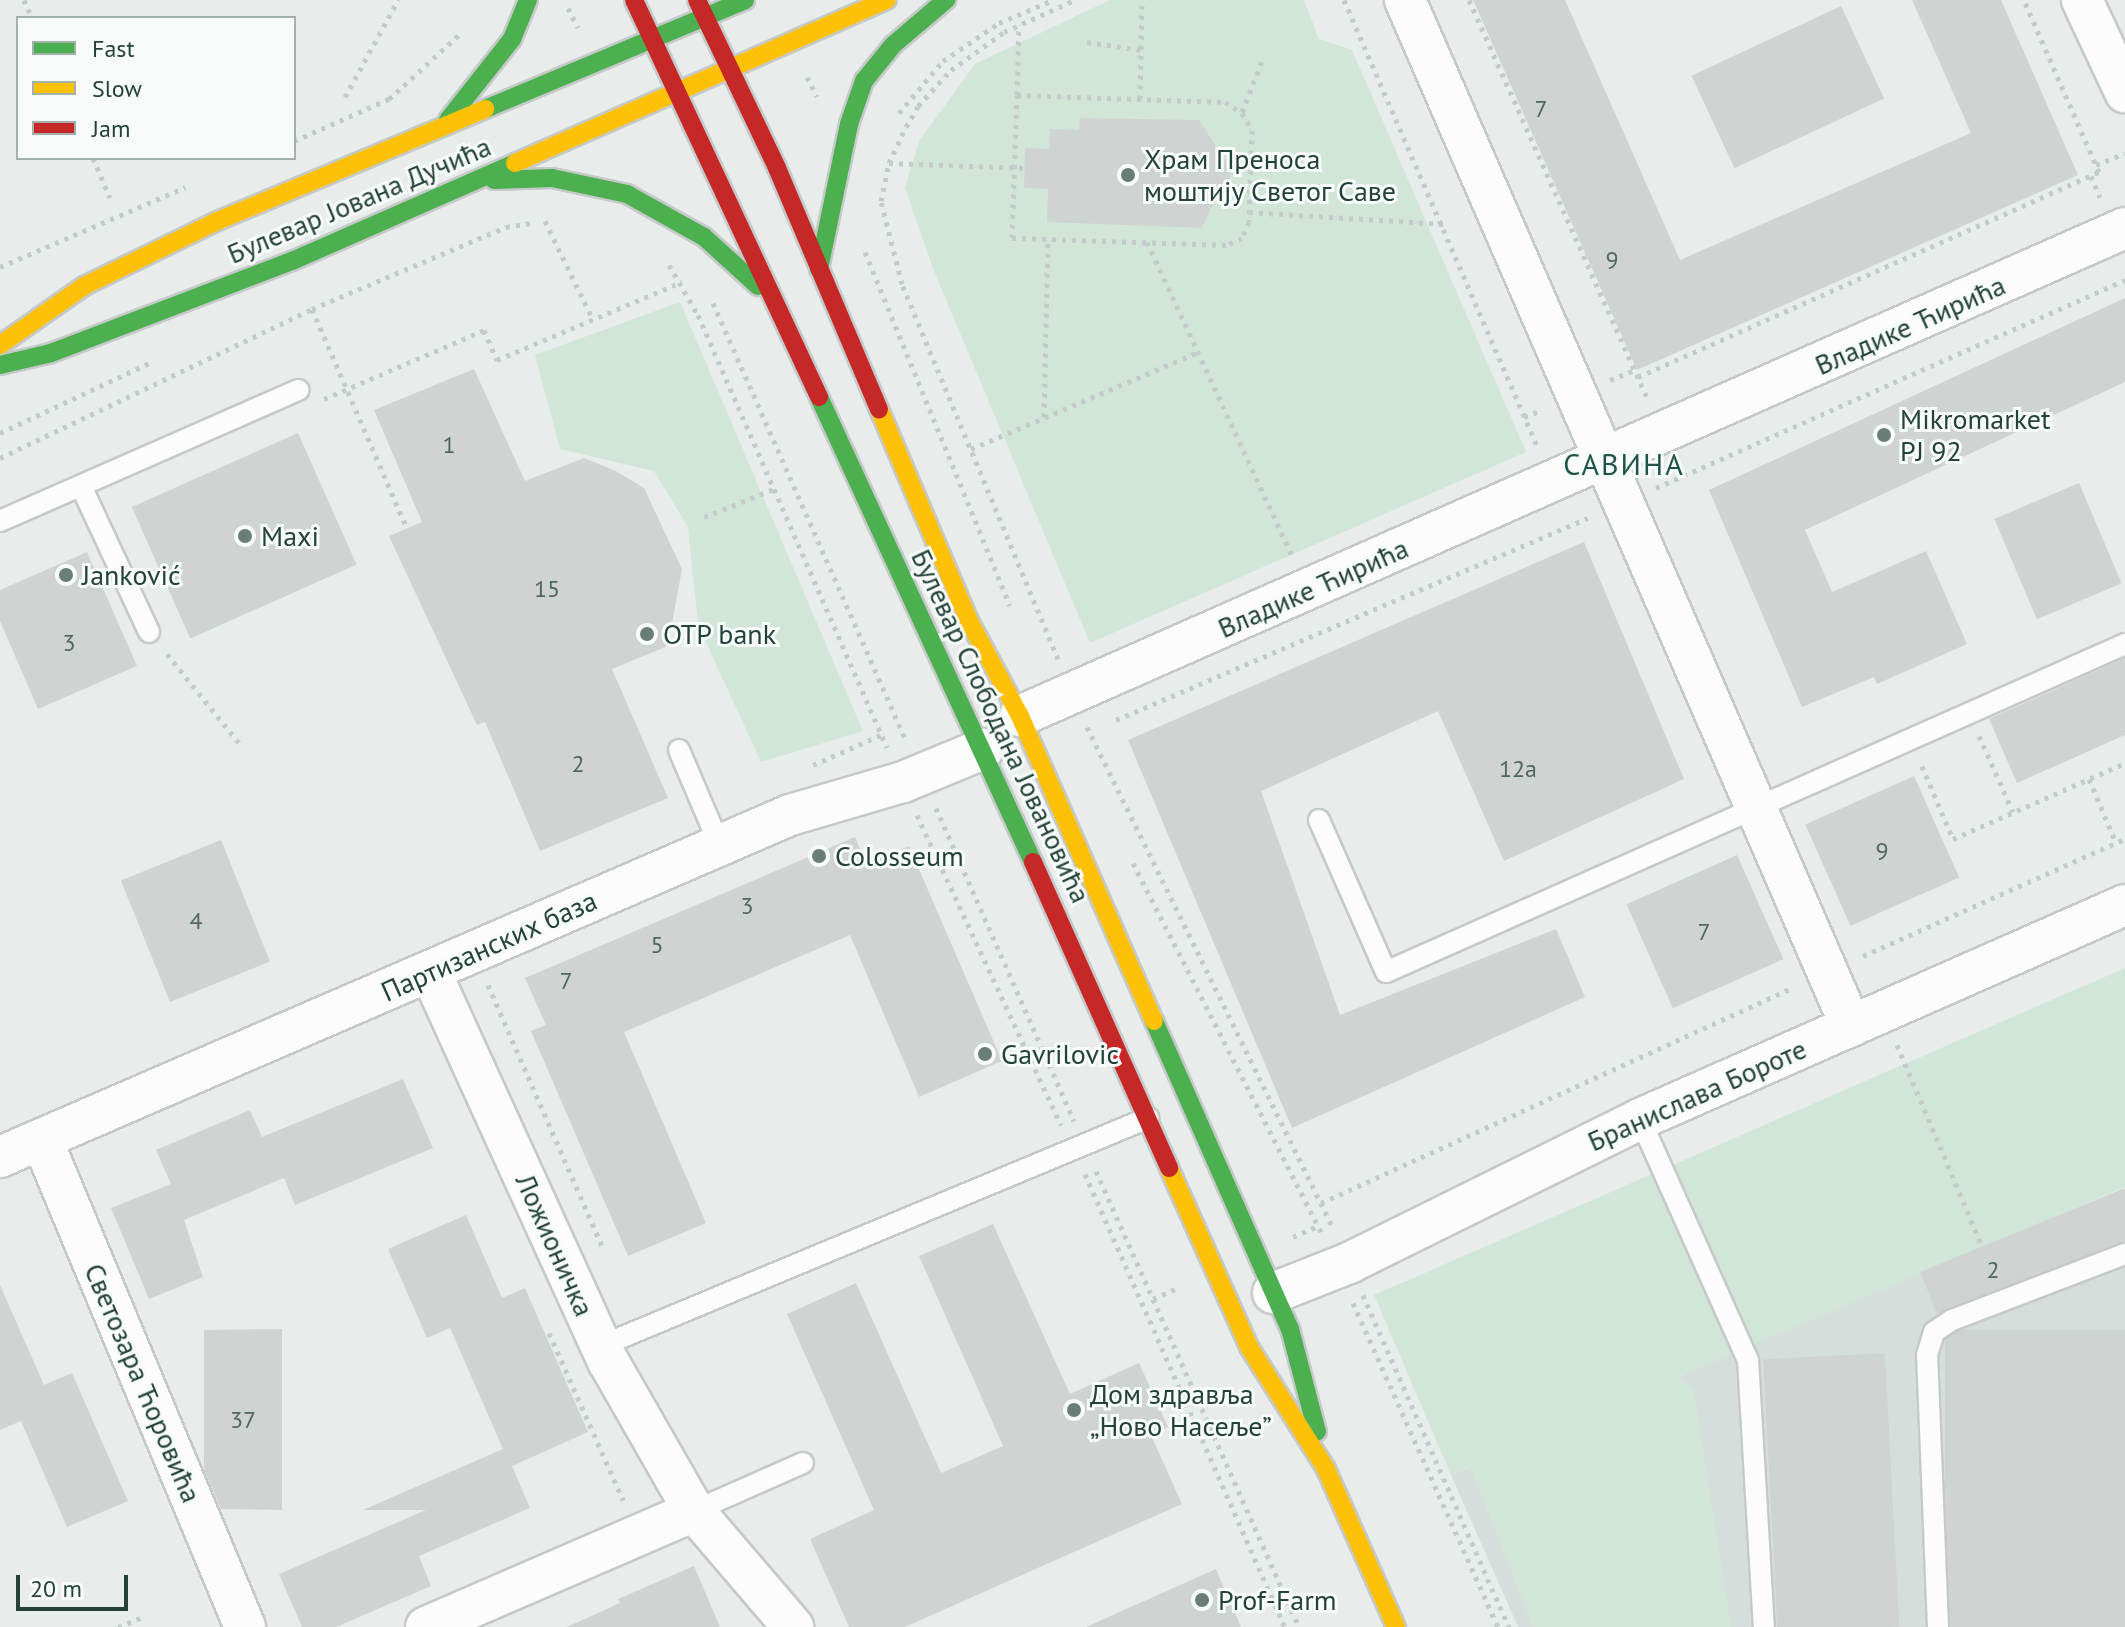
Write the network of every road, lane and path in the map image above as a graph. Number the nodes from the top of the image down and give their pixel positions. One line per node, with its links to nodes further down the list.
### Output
1 (398, 0): 25 (path)
2 (528, 0): 28 (street)
3 (634, 0): 17 (street, Булевар Слободана Јовановића)
4 (745, 0): 14 (street, Булевар Јована Дучића)
5 (887, 0): 21 (street, Булевар Јована Дучића)
6 (946, 0): 49 (street)
7 (1075, 0): 15 (path)
8 (1142, 0): 19 (path)
9 (1344, 0): 42 (path)
10 (1405, 0): 65 (street)
11 (1469, 0): 58 (path)
12 (2024, 0): 33 (path)
13 (2082, 0): 22 (street)
14 (701, 8): 17 (street, Булевар Јована Дучића); 21 (street, Булевар Слободана Јовановића)
15 (1019, 25): 24 (path); 32 (path)
16 (468, 27): 29 (path)
17 (653, 41): 23 (street, Булевар Слободана Јовановића); 28 (street, Булевар Јована Дучића)
18 (1087, 42): 19 (path)
19 (1141, 50): 26 (path)
20 (1262, 61): 27 (path)
21 (732, 68): 23 (street, Булевар Јована Дучића); 49 (street, Булевар Слободана Јовановића)
22 (2125, 92)
23 (678, 94): 36 (street, Булевар Јована Дучића); 52 (street, Булевар Слободана Јовановића)
24 (1017, 95): 26 (path); 34 (path)
25 (345, 97)
26 (1140, 99): 27 (path)
27 (1242, 113): 39 (path)
28 (445, 124): 55 (street, Булевар Јована Дучића)
29 (296, 140)
30 (2125, 153): 33 (path)
31 (94, 160): 38 (path)
32 (889, 163): 34 (path); 63 (path)
33 (2096, 165): 58 (path)
34 (1014, 168): 35 (path); 44 (path)
35 (1024, 168)
36 (476, 181): 52 (street); 57 (street, Булевар Јована Дучића)
37 (197, 182): 48 (path)
38 (110, 198)
39 (1249, 212): 42 (path); 45 (path)
40 (545, 221): 41 (path); 53 (path); 54 (path)
41 (558, 221)
42 (1444, 224): 67 (path)
43 (2125, 228): 62 (street, Владике Ћирића)
44 (1048, 239): 45 (path); 61 (path)
45 (1147, 242): 56 (path)
46 (863, 245): 75 (path)
47 (658, 255): 50 (path)
48 (0, 267)
49 (819, 269): 80 (street, Булевар Слободана Јовановића)
50 (682, 282): 54 (path); 69 (path)
51 (707, 289): 86 (path)
52 (770, 297): 83 (street, Булевар Слободана Јовановића)
53 (312, 309): 59 (path); 64 (path)
54 (593, 320): 59 (path)
55 (0, 345)
56 (1198, 352): 61 (path); 74 (path)
57 (0, 365)
58 (1638, 377): 62 (path)
59 (346, 389): 72 (path)
60 (298, 390): 68 (lane)
61 (1044, 417): 63 (path)
62 (1663, 434): 65 (street, Владике Ћирића); 66 (path)
63 (971, 449): 78 (path)
64 (0, 458)
65 (1607, 460): 67 (street, Владике Ћирића); 88 (street)
66 (1681, 477)
67 (1552, 484): 73 (path); 74 (street, Владике Ћирића)
68 (81, 486): 71 (lane); 76 (lane)
69 (774, 489): 70 (path); 86 (path)
70 (704, 517)
71 (0, 521)
72 (406, 526)
73 (1570, 526)
74 (1307, 590): 78 (street, Владике Ћирића)
75 (1014, 614)
76 (149, 632): 82 (path)
77 (2125, 644): 79 (lane)
78 (1072, 693): 80 (street, Владике Ћирића); 105 (path)
79 (1969, 714): 81 (lane); 89 (path)
80 (1020, 716): 110 (street, Булевар Слободана Јовановића)
81 (1910, 739): 88 (lane); 89 (path)
82 (240, 744)
83 (983, 749): 86 (street, Партизанских база); 100 (street, Булевар Слободана Јовановића)
84 (679, 750): 93 (lane)
85 (2125, 763): 87 (path)
86 (912, 778): 93 (street, Партизанских база); 103 (path); 103 (path)
87 (2089, 779): 89 (path); 92 (path)
88 (1758, 807): 90 (lane); 97 (street)
89 (2013, 812)
90 (1319, 820)
91 (2125, 839): 92 (path)
92 (2116, 843): 97 (path)
93 (720, 846): 96 (street, Партизанских база)
94 (1130, 857): 109 (path)
95 (2125, 905): 99 (street, Бранислава Бороте)
96 (430, 971): 102 (street, Партизанских база); 111 (street, Ложионичка)
97 (1828, 972): 99 (street); 105 (path)
98 (487, 984): 108 (path)
99 (1867, 1019): 101 (street, Бранислава Бороте); 106 (path)
100 (1148, 1118): 103 (lane); 113 (street, Булевар Слободана Јовановића)
101 (1640, 1119): 109 (street, Бранислава Бороте); 125 (lane)
102 (42, 1140): 104 (street, Партизанских база); 117 (street, Светозара Ћоровића)
103 (1078, 1146): 111 (lane); 120 (path); 121 (path)
104 (0, 1157)
105 (1321, 1203): 109 (path)
106 (1982, 1246)
107 (2125, 1254): 126 (lane)
108 (607, 1258)
109 (1343, 1265): 110 (street, Бранислава Бороте); 123 (path); 124 (path)
110 (1273, 1293): 113 (street, Булевар Слободана Јовановића)
111 (601, 1346): 114 (street, Ложионичка)
112 (803, 1463): 114 (lane)
113 (1326, 1469): 122 (street, Булевар Слободана Јовановића)
114 (694, 1511): 118 (street); 119 (street, Ложионичка)
115 (143, 1617): 116 (path)
116 (118, 1627)
117 (245, 1627)
118 (426, 1627)
119 (793, 1627)
120 (1285, 1627)
121 (1299, 1627)
122 (1396, 1627)
123 (1498, 1627)
124 (1509, 1627)
125 (1764, 1627)
126 (1938, 1627)

